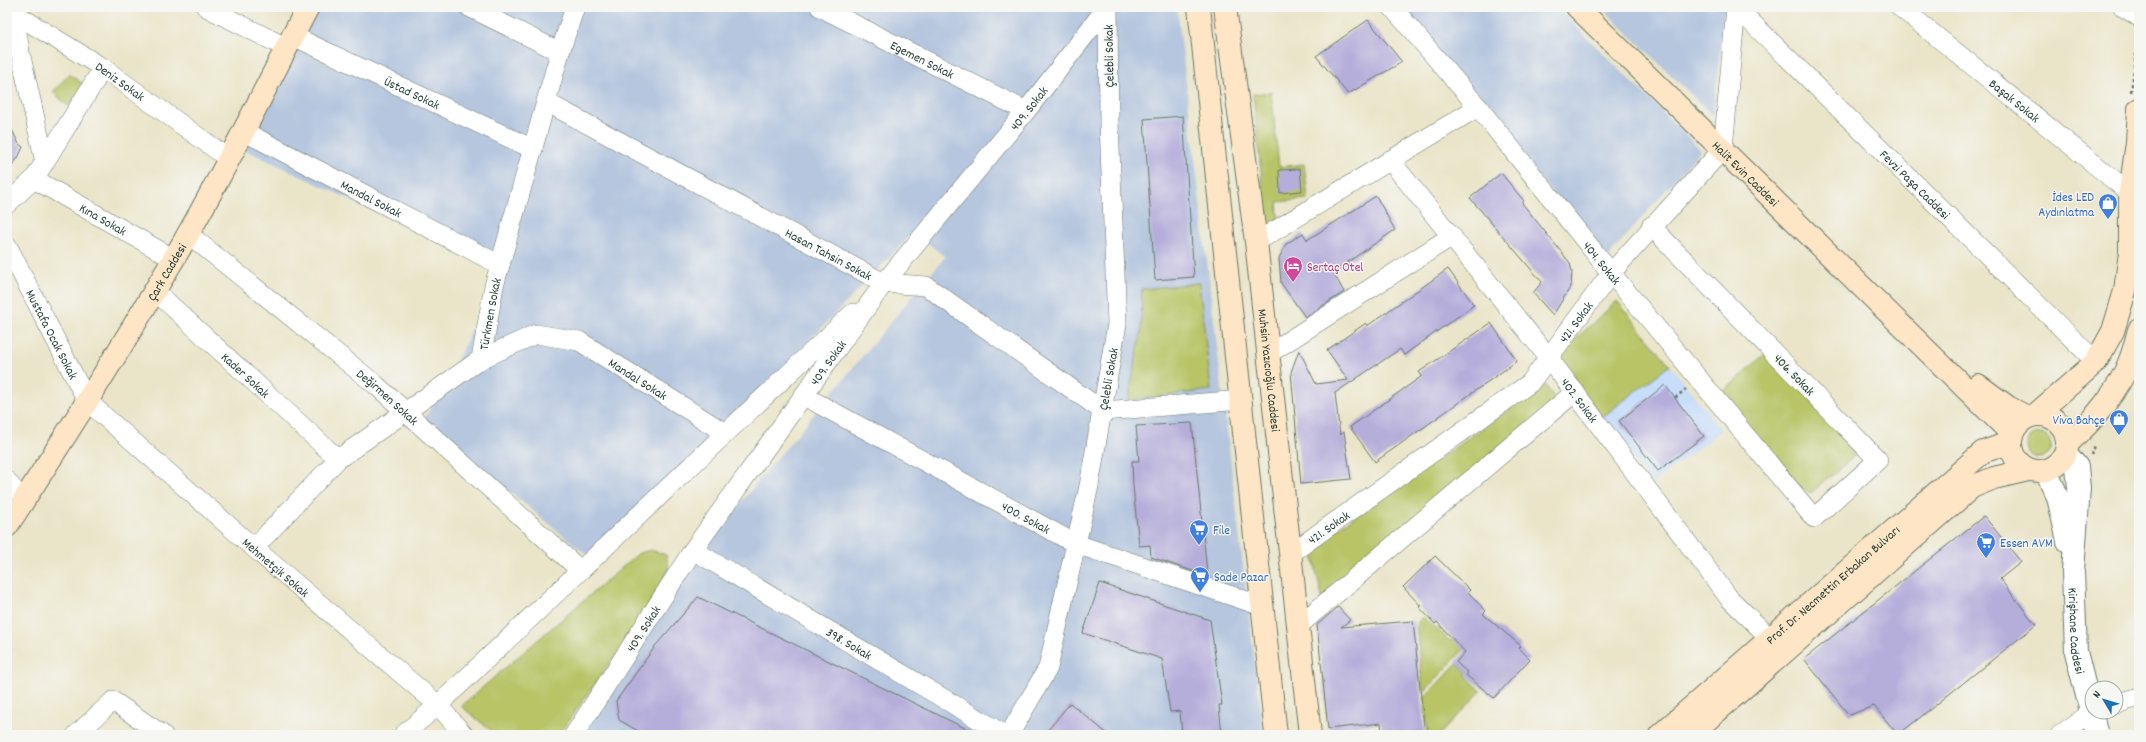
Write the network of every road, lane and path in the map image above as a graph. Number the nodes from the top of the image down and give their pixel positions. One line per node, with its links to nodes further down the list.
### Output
1 (206, 7): 17 (street, Üstad Sokak)
2 (308, 7): 17 (main road, Çark Caddesi)
3 (469, 7): 18 (street)
4 (575, 7): 18 (street, Türkmen Sokak)
5 (820, 7): 23 (street, Egemen Sokak)
6 (1107, 7): 23 (street, 409. Sokak); 56 (street, Çelebli Sokak)
7 (1199, 7): 53 (main road)
8 (1225, 7): 36 (main road, Muhsin Yazıcıoğlu Caddesi)
9 (1392, 7): 22 (street, 404. Sokak)
10 (1577, 7): 26 (main road, Halit Evin Caddesi)
11 (1736, 7): 26 (street); 48 (street, Fevzi Paşa Caddesi)
12 (1900, 7): 31 (street, Başak Sokak)
13 (2123, 7): 15 (street)
14 (12, 10): 19 (street, Deniz Sokak); 29 (street)
15 (2139, 17)
16 (2139, 31): 21 (path)
17 (290, 42): 24 (main road, Çark Caddesi); 25 (street, Üstad Sokak)
18 (560, 52): 20 (street, Türkmen Sokak)
19 (103, 68): 27 (street, Deniz Sokak); 29 (street)
20 (546, 102): 25 (street, Türkmen Sokak); 41 (street, Hasan Tahsin Sokak)
21 (2134, 104): 31 (main road)
22 (1478, 107): 28 (street); 40 (street, 404. Sokak)
23 (1026, 111): 41 (street, 409. Sokak)
24 (243, 131): 27 (main road, Çark Caddesi); 39 (street, Mandal Sokak)
25 (533, 149): 39 (street, Türkmen Sokak)
26 (1723, 149): 33 (street, 421. Sokak); 44 (main road, Halit Evin Caddesi)
27 (229, 159): 34 (main road, Çark Caddesi)
28 (1390, 160): 35 (street, 402. Sokak); 36 (street)
29 (45, 162): 30 (street)
30 (34, 179): 32 (street); 38 (street, Kına Sokak)
31 (2130, 193): 48 (main road)
32 (7, 204)
33 (1651, 226): 40 (street, 421. Sokak); 65 (street, 406. Sokak)
34 (187, 233): 38 (main road, Çark Caddesi); 55 (street, Değirmen Sokak)
35 (1452, 236): 45 (street); 46 (street, 402. Sokak)
36 (1256, 242): 45 (main road, Muhsin Yazıcıoğlu Caddesi)
37 (7, 245): 54 (street, Mustafa Ocak Sokak)
38 (174, 259): 42 (main road, Çark Caddesi)
39 (500, 265): 47 (street, Türkmen Sokak)
40 (1611, 273): 46 (street, 421. Sokak); 65 (street, 404. Sokak)
41 (884, 283): 51 (street, 409. Sokak); 56 (street, Hasan Tahsin Sokak); 58 (street)
42 (154, 290): 54 (main road, Çark Caddesi); 61 (street, Kader Sokak)
43 (2139, 330): 60 (main road)
44 (1916, 338): 57 (main road, Halit Evin Caddesi); 59 (main road, Halit Evin Caddesi)
45 (1268, 354): 70 (main road, Muhsin Yazıcıoğlu Caddesi)
46 (1548, 357): 50 (street, 402. Sokak); 70 (street, 421. Sokak)
47 (481, 359): 55 (street, Türkmen Sokak); 58 (street, Mandal Sokak)
48 (2096, 362): 57 (main road)
49 (1688, 387): 52 (path)
50 (1575, 392): 74 (street); 75 (street, 402. Sokak)
51 (804, 396): 67 (street, 400. Sokak); 69 (street, 409. Sokak)
52 (1675, 398)
53 (1242, 400): 56 (street); 73 (main road)
54 (87, 401): 64 (main road, Çark Caddesi); 68 (street, Mehmetçik Sokak)
55 (405, 411): 61 (street, Türkmen Sokak); 71 (street, Değirmen Sokak)
56 (1103, 411): 67 (street, Çelebli Sokak)
57 (2031, 416): 59 (main road); 60 (main road)
58 (725, 433): 71 (street)
59 (2012, 438): 62 (main road); 75 (main road, Prof. Dr. Necmettin Erbakan Bulvarı)
60 (2067, 448): 62 (main road); 72 (street, Kirişhane Caddesi)
61 (338, 459): 68 (street, Türkmen Sokak)
62 (2037, 471): 72 (street, Kirişhane Caddesi); 92 (main road, Prof. Dr. Necmettin Erbakan Bulvarı)
63 (7, 481): 64 (street)
64 (24, 501): 66 (main road, Çark Caddesi)
65 (1814, 518)
66 (7, 526)
67 (1076, 544): 73 (street, 400. Sokak); 88 (street, Çelebli Sokak)
68 (254, 548): 79 (street, Mehmetçik Sokak)
69 (693, 550): 86 (street, 409. Sokak); 87 (street, 398. Sokak)
70 (1290, 554): 74 (main road, Muhsin Yazıcıoğlu Caddesi)
71 (580, 570): 79 (street)
72 (2073, 571): 76 (street, Kirişhane Caddesi)
73 (1262, 606): 89 (main road)
74 (1298, 626): 90 (main road, Muhsin Yazıcıoğlu Caddesi)
75 (1770, 638): 91 (main road, Prof. Dr. Necmettin Erbakan Bulvarı)
76 (2084, 684)
77 (2139, 697): 78 (street)
78 (2124, 702)
79 (438, 705): 84 (street); 85 (street, Mehmetçik Sokak)
80 (2084, 717): 93 (street)
81 (2093, 720): 94 (street, Kirişhane Caddesi)
82 (76, 735): 83 (street)
83 (163, 735)
84 (403, 735)
85 (464, 735)
86 (574, 735)
87 (1005, 735)
88 (1009, 735)
89 (1276, 735)
90 (1310, 735)
91 (1660, 735)
92 (1690, 735)
93 (2060, 735)
94 (2097, 735)

